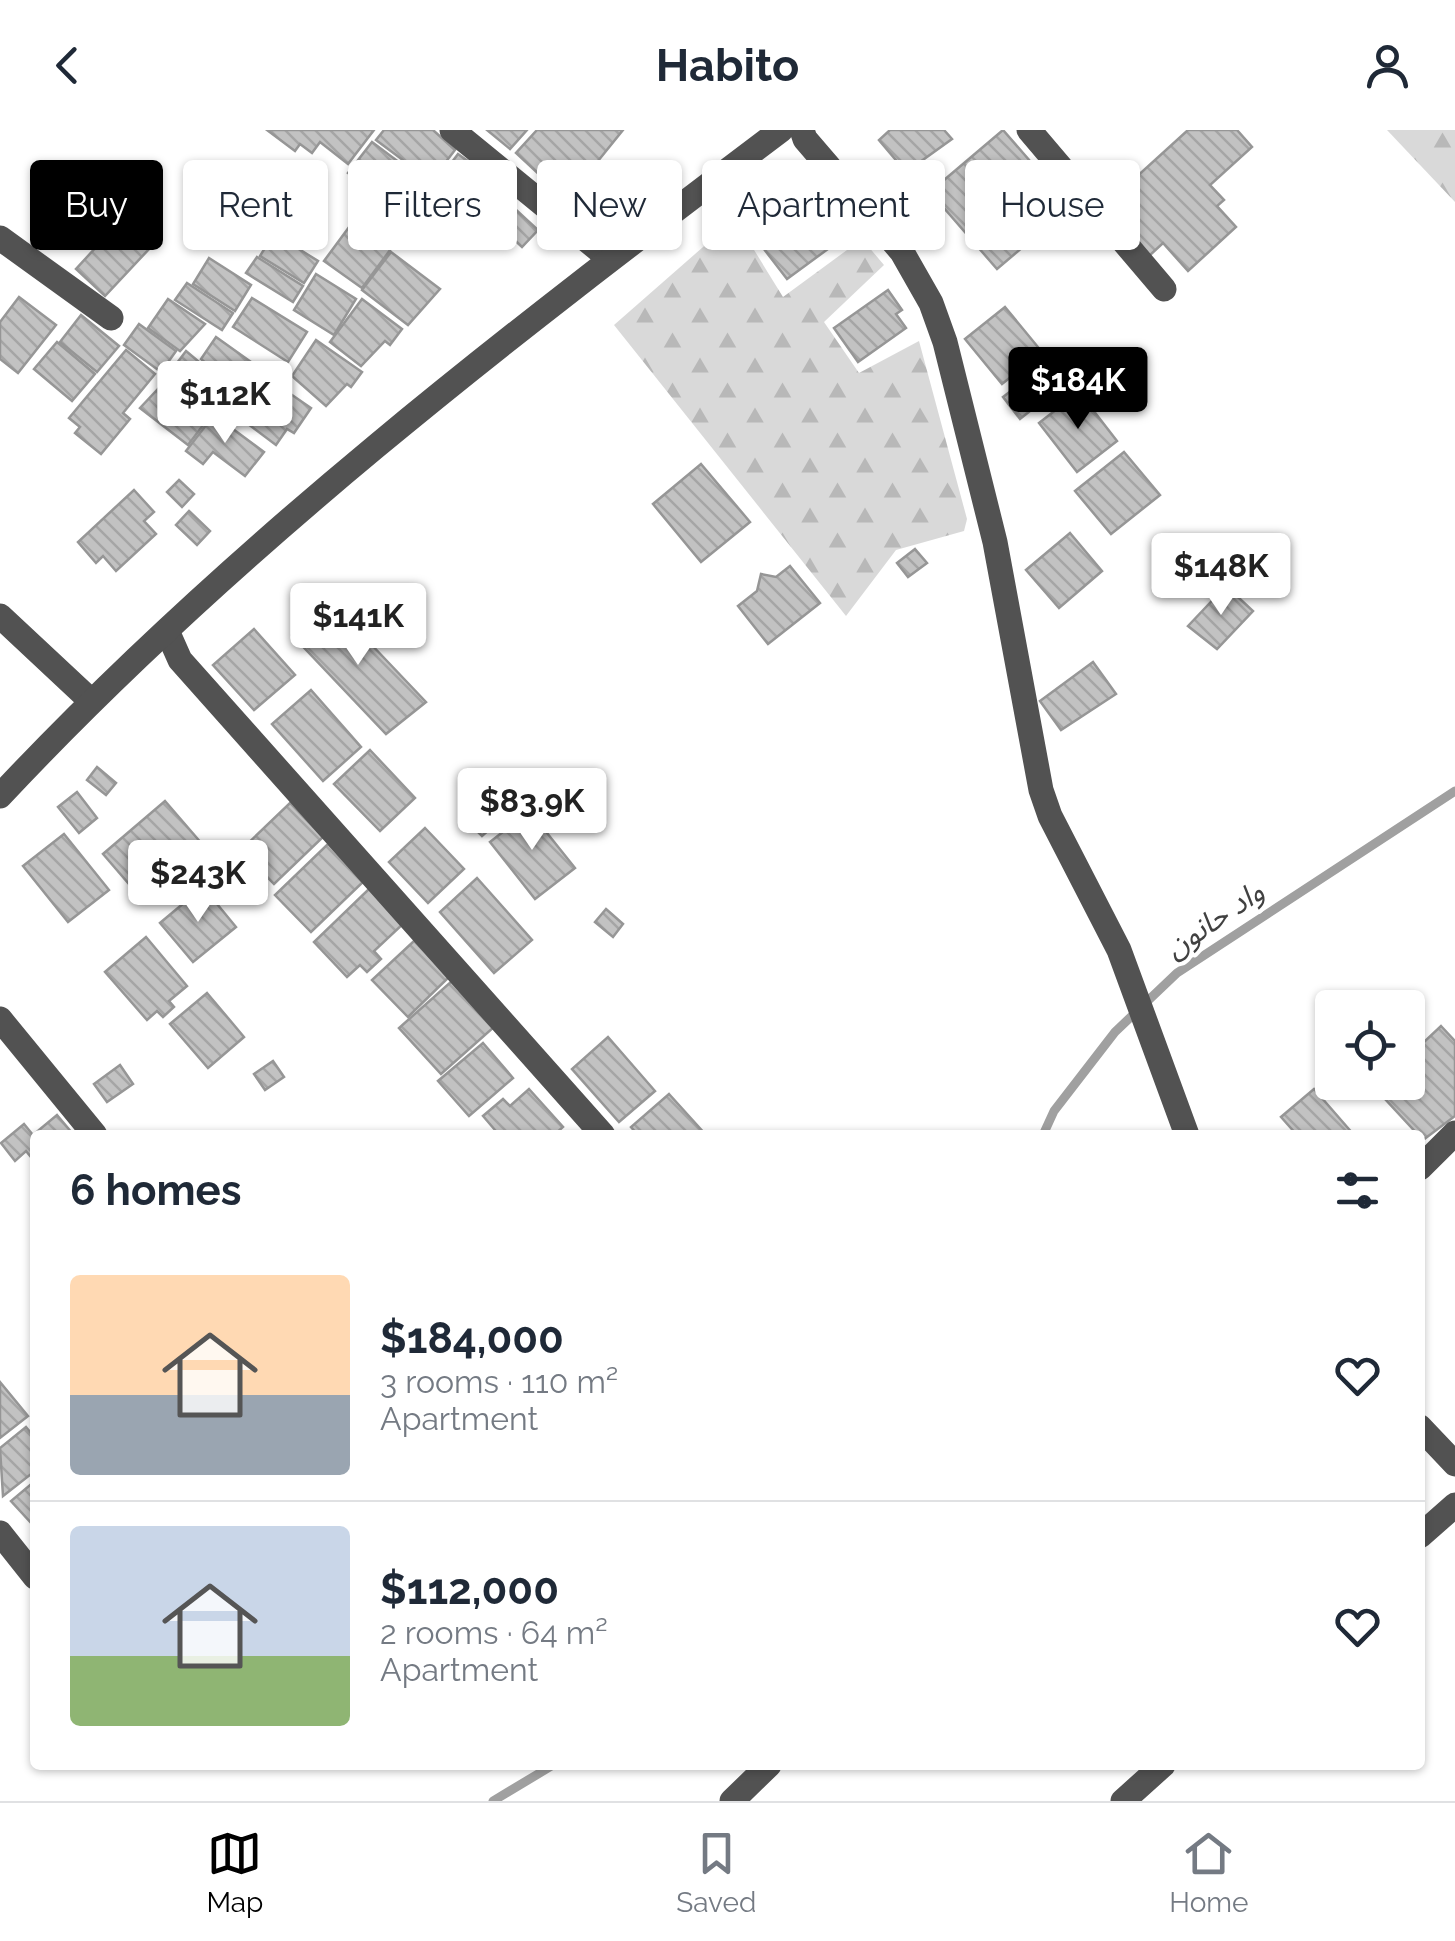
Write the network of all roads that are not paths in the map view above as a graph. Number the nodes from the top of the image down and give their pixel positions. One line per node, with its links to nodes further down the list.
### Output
1 (452, 130): 6 (street)
2 (781, 130): 6 (street)
3 (802, 130): 16 (street)
4 (1029, 130): 7 (street)
5 (0, 238): 8 (street)
6 (610, 259): 10 (street)
7 (1164, 289)
8 (111, 318)
9 (0, 616): 11 (street)
10 (168, 632): 11 (street); 15 (street)
11 (90, 700): 12 (street)
12 (0, 796)
13 (0, 1019): 14 (street)
14 (91, 1130)
15 (599, 1130)
16 (1185, 1130)
17 (1455, 1133): 18 (street)
18 (1425, 1163)
19 (1425, 1432): 20 (street)
20 (1455, 1464)
21 (1455, 1505): 22 (street)
22 (1425, 1532)
23 (0, 1533): 24 (street)
24 (30, 1570)
25 (765, 1770): 27 (street)
26 (1158, 1770): 28 (street)
27 (732, 1801)
28 (1123, 1801)

